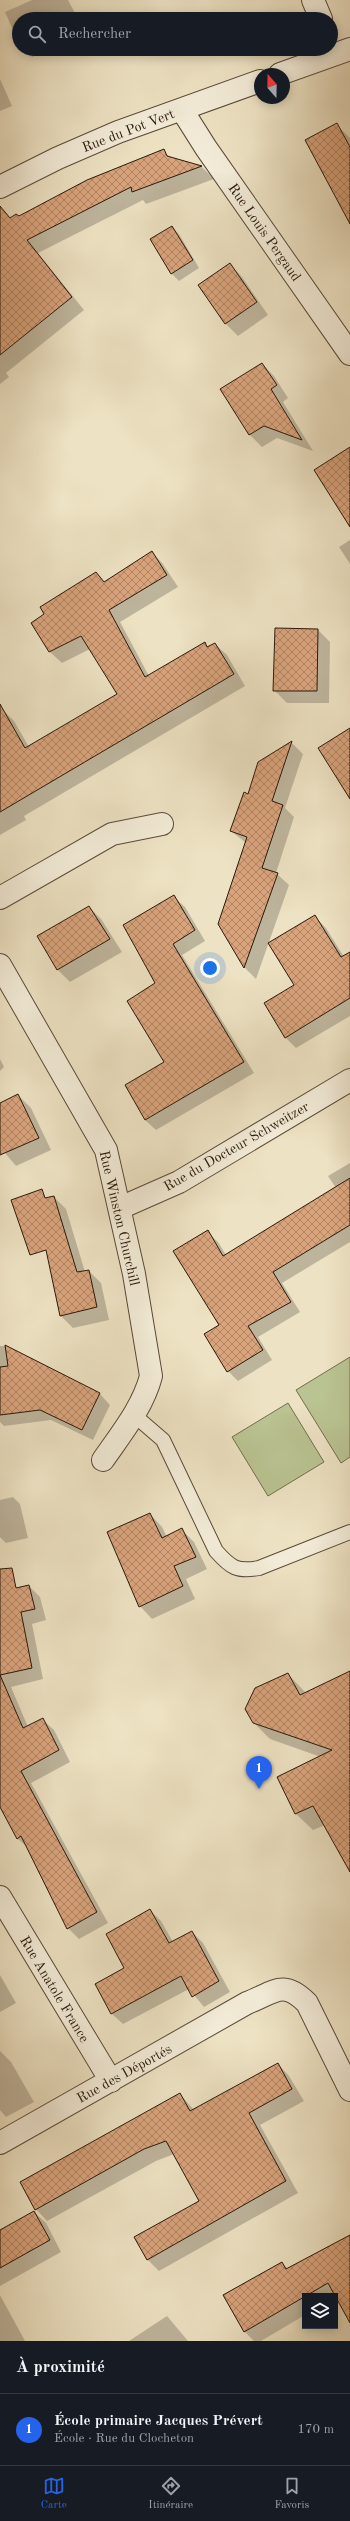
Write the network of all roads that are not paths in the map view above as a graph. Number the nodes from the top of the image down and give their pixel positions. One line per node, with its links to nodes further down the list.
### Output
1 (313, 0): 2 (street)
2 (318, 12)
3 (321, 56): 4 (street)
4 (290, 70)
5 (254, 83): 6 (street, Rue du Pot Vert)
6 (182, 110): 7 (street, Rue du Pot Vert); 8 (street, Rue Louis Pergaud)
7 (0, 187)
8 (350, 354)
9 (162, 824): 10 (street)
10 (0, 898)
11 (0, 965): 13 (street, Rue Winston Churchill)
12 (350, 1080): 13 (street, Rue du Docteur Schweitzer)
13 (120, 1208): 14 (street, Rue Winston Churchill)
14 (134, 1415): 15 (street, Rue Winston Churchill); 16 (lane)
15 (103, 1460)
16 (350, 1532)
17 (0, 1897): 18 (street, Rue Anatole France)
18 (111, 2081): 19 (street, Rue des Déportés); 20 (street, Rue des Déportés)
19 (350, 2090)
20 (0, 2143)

